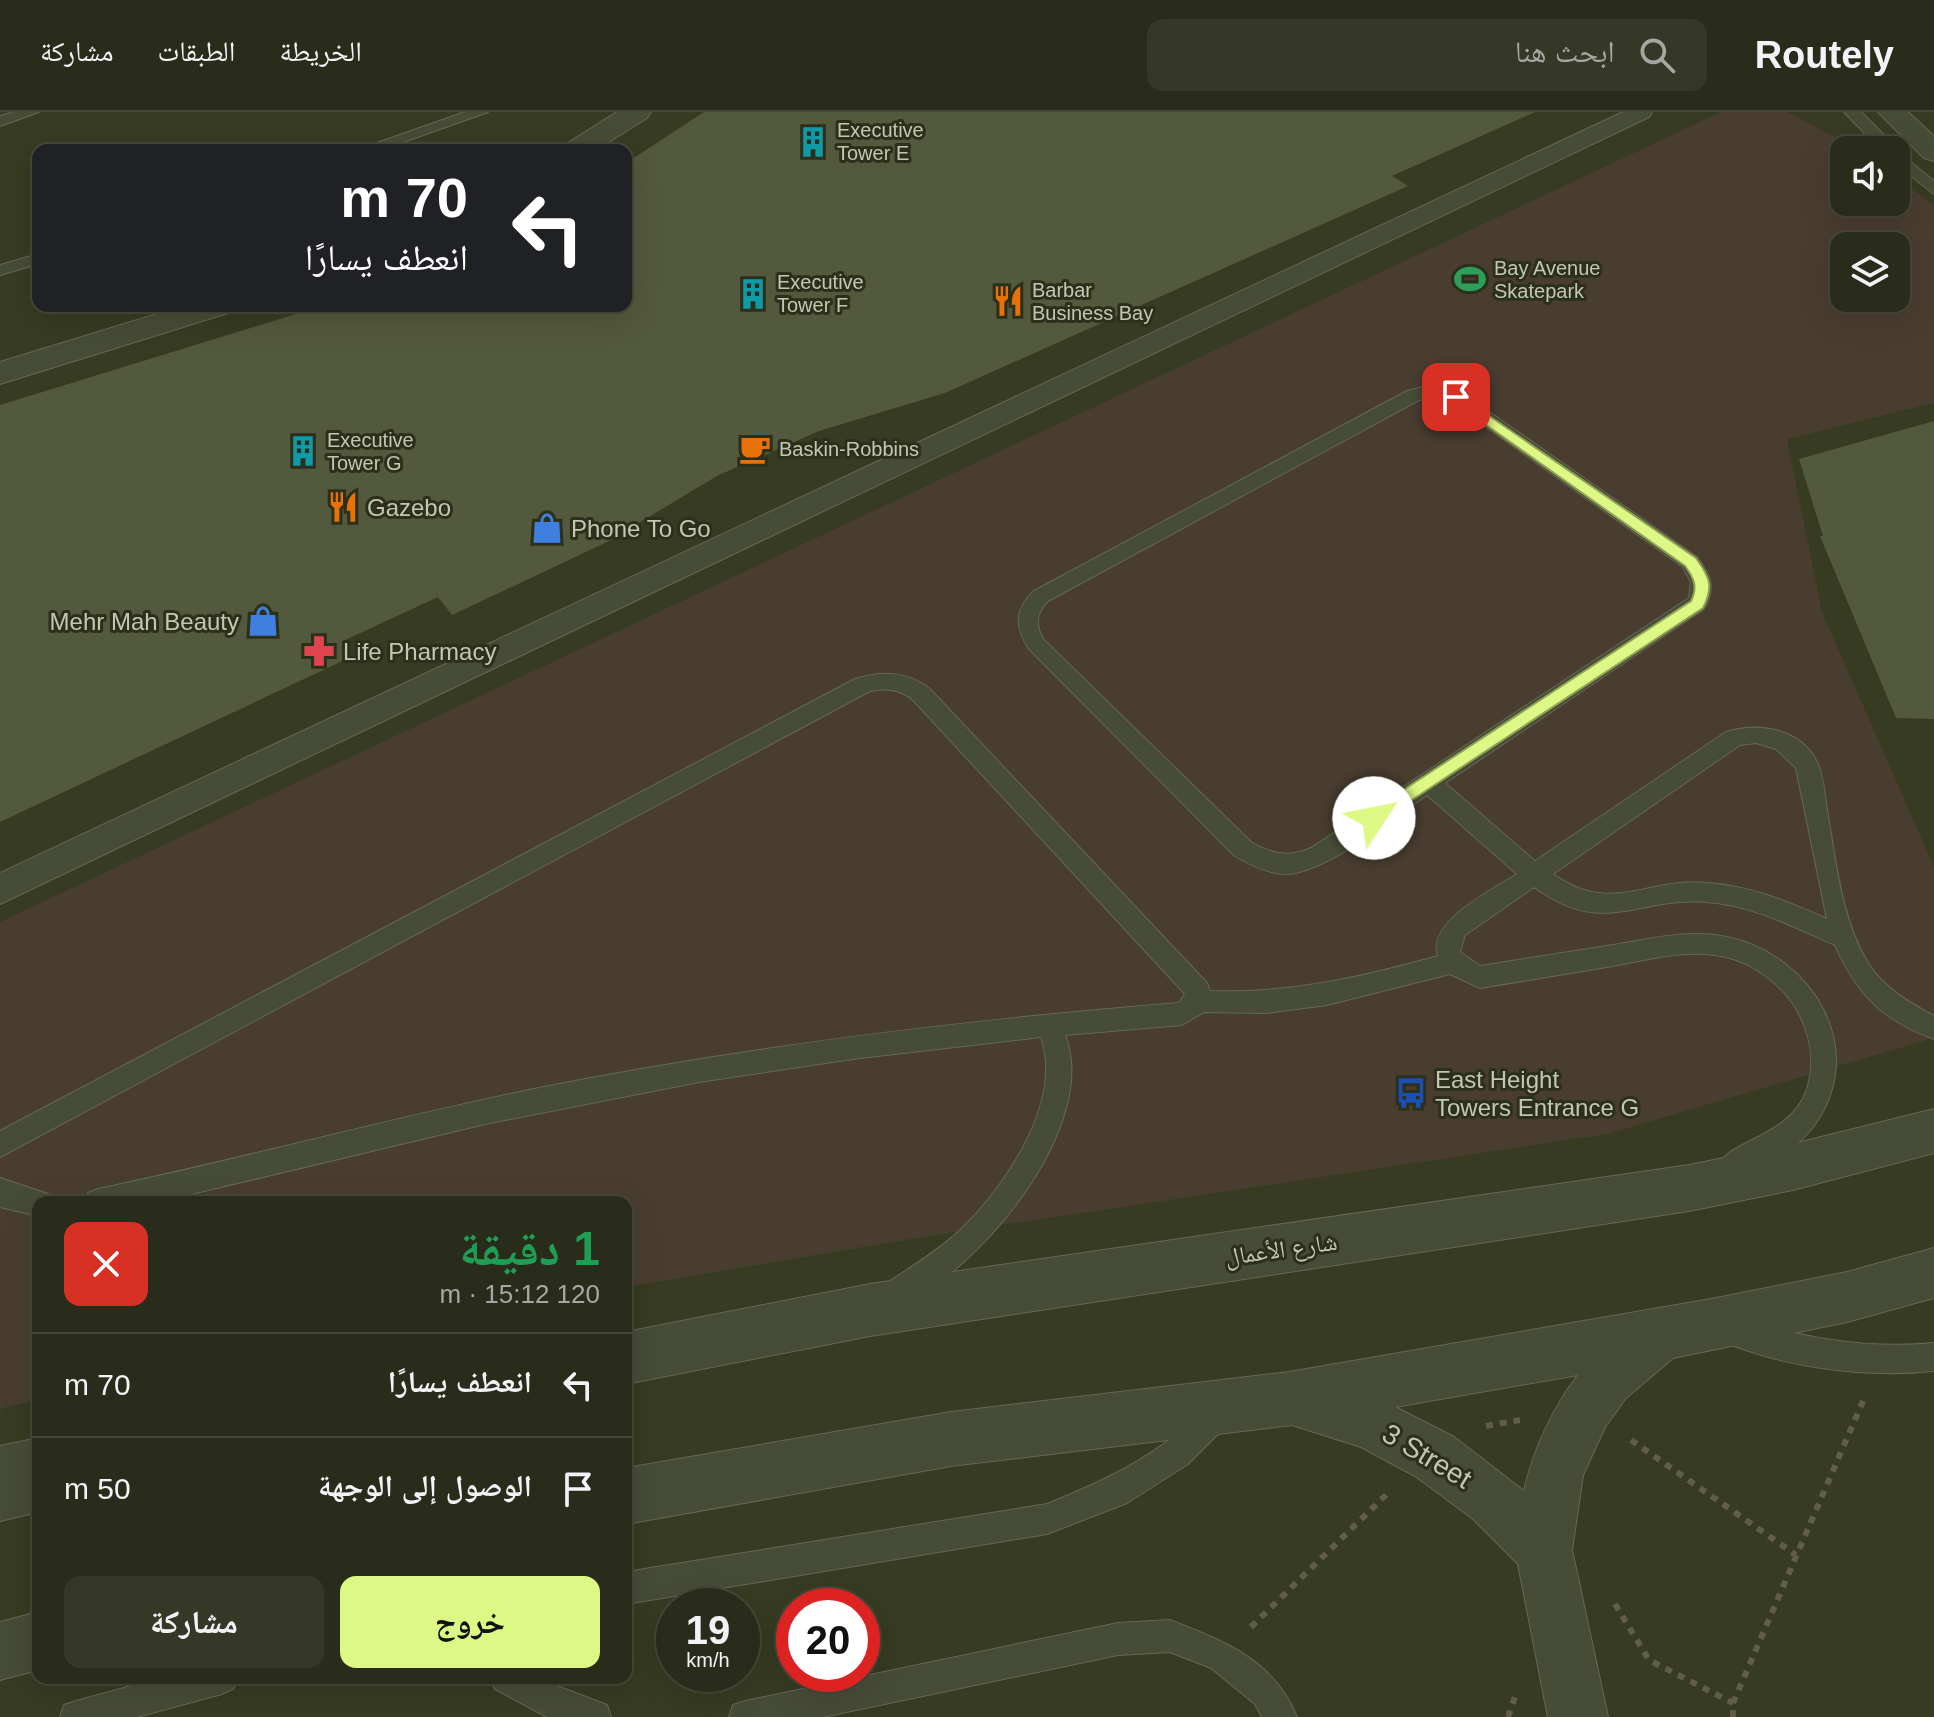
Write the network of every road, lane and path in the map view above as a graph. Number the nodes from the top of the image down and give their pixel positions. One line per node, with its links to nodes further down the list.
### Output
1 (31, 112): 7 (lane)
2 (480, 112): 9 (lane)
3 (637, 112): 10 (street)
4 (1641, 112): 20 (street)
5 (1852, 112): 8 (lane)
6 (1892, 112): 11 (street)
7 (0, 121)
8 (1876, 136)
9 (383, 144)
10 (586, 144)
11 (1934, 152)
12 (1910, 168): 13 (lane)
13 (1934, 189)
14 (32, 261): 15 (lane)
15 (0, 270)
16 (198, 312): 17 (street)
17 (0, 373)
18 (1428, 782): 18 (lane); 19 (lane)
19 (1536, 874): 21 (lane); 21 (lane); 22 (lane)
20 (0, 889)
21 (1842, 937): 25 (lane)
22 (1452, 963): 23 (lane); 28 (lane)
23 (1198, 1001): 24 (lane); 27 (lane)
24 (1048, 1024): 30 (lane); 33 (lane)
25 (1934, 1028)
26 (1934, 1131): 28 (street, شارع الأعمال)
27 (0, 1145)
28 (1689, 1188): 33 (street, شارع الأعمال)
29 (0, 1191): 31 (lane)
30 (128, 1196)
31 (32, 1202)
32 (1934, 1273): 34 (street)
33 (870, 1310): 35 (street, شارع الأعمال)
34 (1686, 1330): 37 (lane); 38 (street); 45 (street)
35 (632, 1357)
36 (1934, 1357): 37 (lane)
37 (1872, 1358): 53 (path)
38 (1289, 1399): 39 (street); 45 (street, 3 Street)
39 (1228, 1405): 44 (street); 46 (lane)
40 (32, 1454): 41 (lane)
41 (0, 1461)
42 (32, 1485): 43 (street)
43 (0, 1493)
44 (632, 1495)
45 (1544, 1550): 59 (street)
46 (632, 1587)
47 (1610, 1593): 53 (path)
48 (32, 1643): 49 (street)
49 (0, 1651)
50 (1517, 1682): 58 (path)
51 (200, 1684): 54 (lane)
52 (514, 1684): 55 (lane)
53 (1733, 1703): 60 (path)
54 (76, 1717)
55 (595, 1717)
56 (745, 1717): 57 (lane)
57 (1281, 1717)
58 (1508, 1717)
59 (1578, 1717)
60 (1733, 1717)

